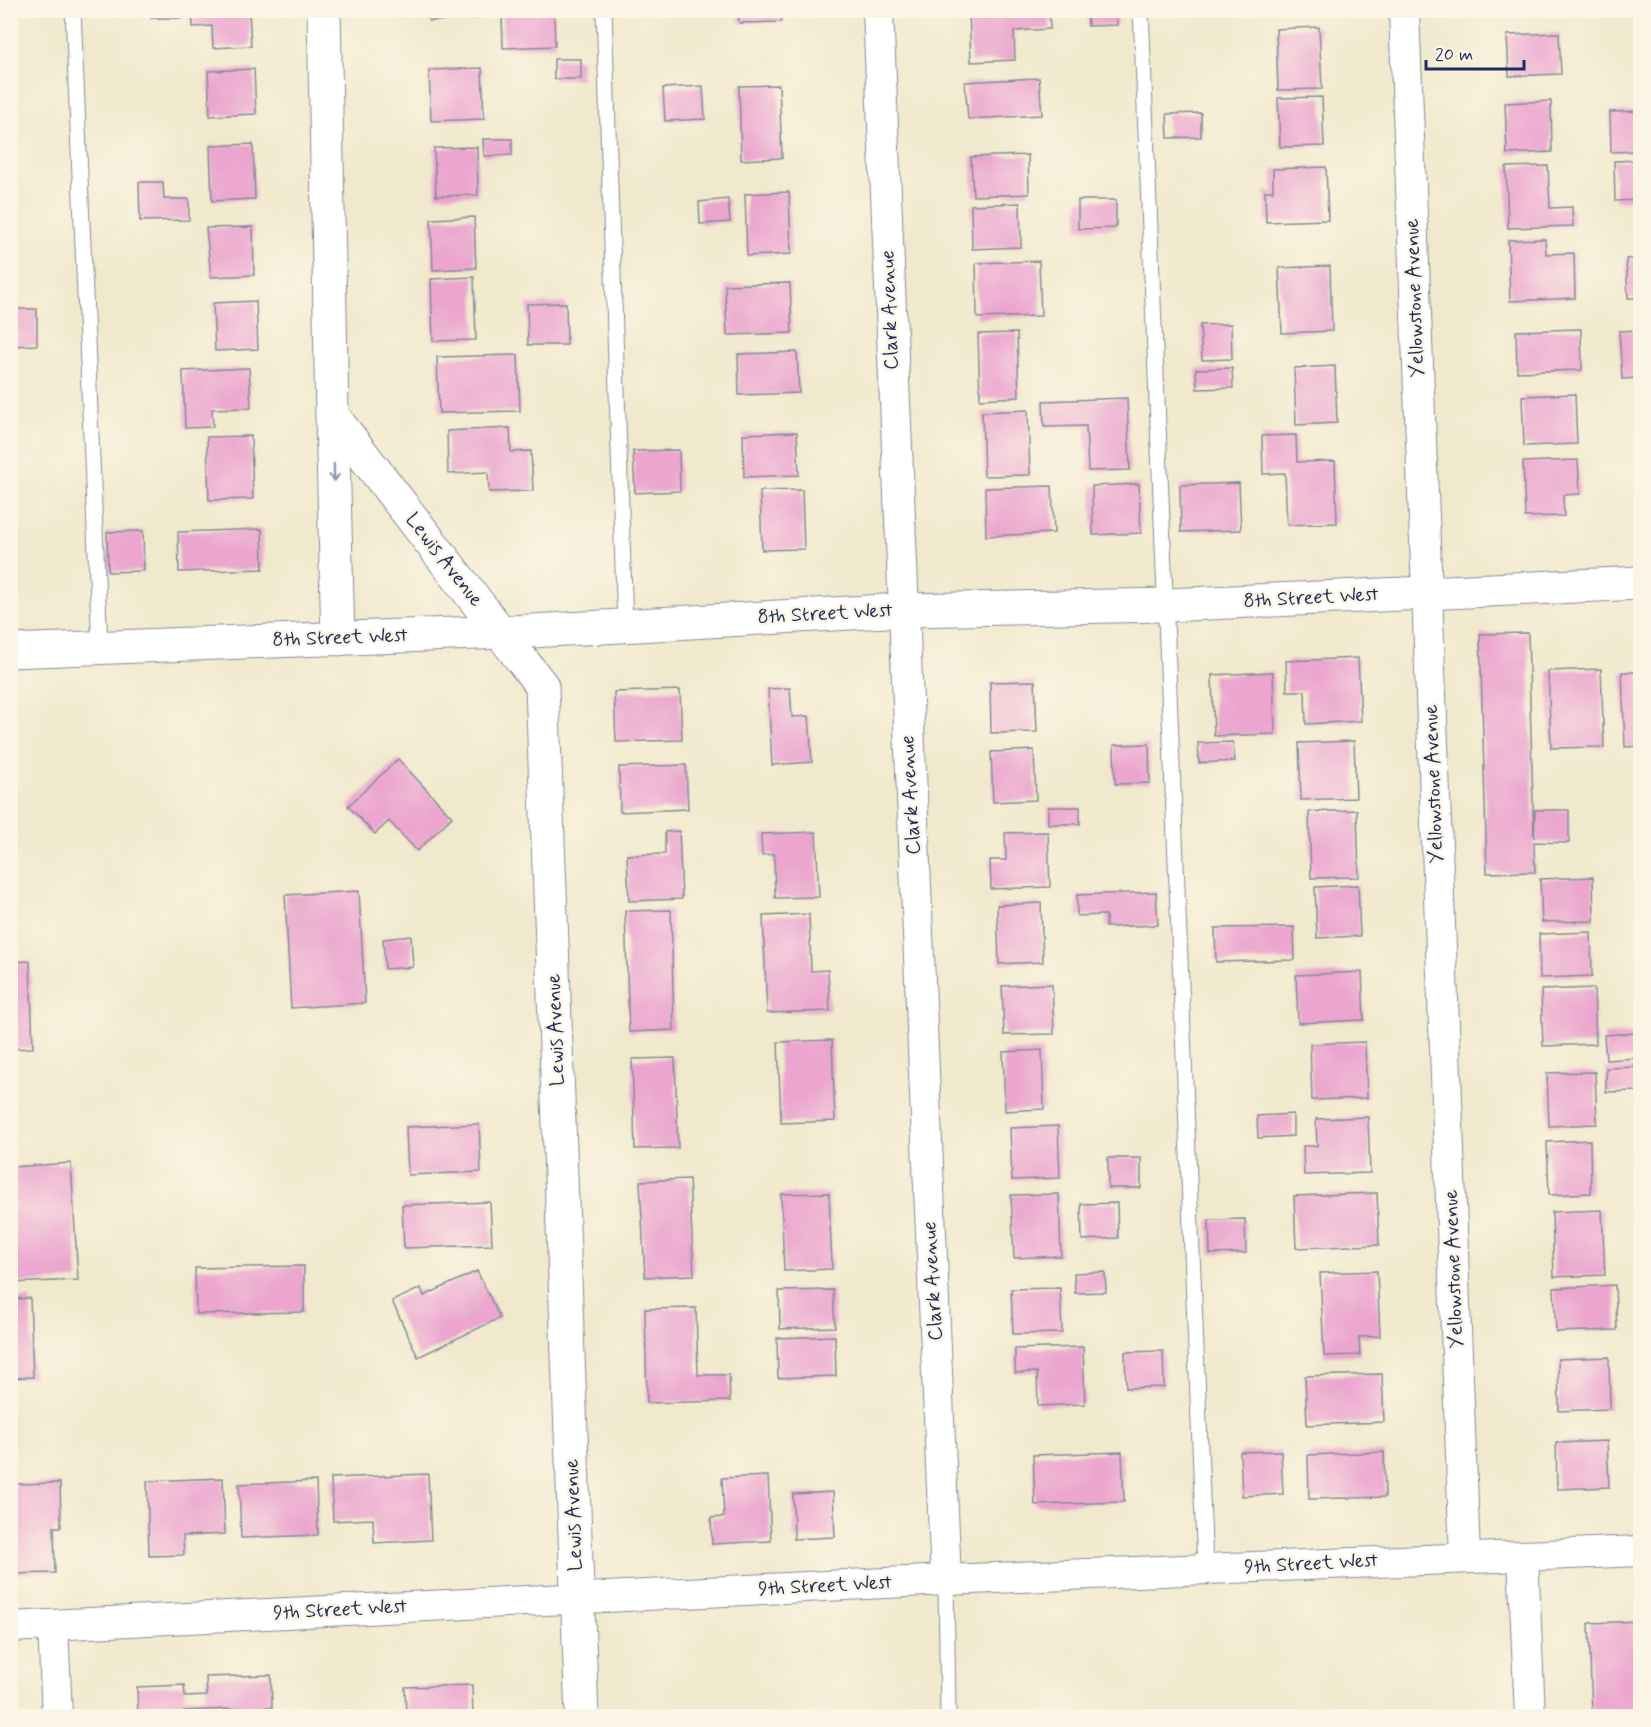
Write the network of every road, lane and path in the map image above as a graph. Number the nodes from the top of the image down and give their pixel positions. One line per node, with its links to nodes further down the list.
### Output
1 (73, 10): 15 (lane)
2 (324, 10): 7 (street)
3 (604, 10): 12 (lane)
4 (878, 10): 11 (street, Clark Avenue)
5 (1141, 10): 10 (lane)
6 (1404, 10): 9 (street, Yellowstone Avenue)
7 (332, 415): 13 (street, Lewis Avenue); 14 (street, one-way to 14)
8 (1641, 583): 9 (street, 8th Street West)
9 (1427, 592): 10 (street, 8th Street West); 18 (street, Yellowstone Avenue)
10 (1167, 605): 11 (street, 8th Street West); 20 (lane)
11 (903, 610): 12 (street, 8th Street West); 21 (street, Clark Avenue)
12 (625, 626): 13 (street, 8th Street West)
13 (500, 632): 14 (street, 8th Street West); 22 (street, Lewis Avenue)
14 (338, 639): 15 (street, 8th Street West)
15 (100, 648): 16 (street, 8th Street West)
16 (10, 651)
17 (1641, 1551): 19 (street, 9th Street West)
18 (1465, 1557): 19 (street, 9th Street West); 20 (street, 9th Street West)
19 (1523, 1557): 28 (street)
20 (1204, 1568): 21 (street, 9th Street West)
21 (946, 1580): 22 (street, 9th Street West); 27 (lane)
22 (578, 1598): 23 (street, 9th Street West); 26 (street, Lewis Avenue)
23 (53, 1625): 24 (street, 9th Street West); 25 (street)
24 (10, 1627)
25 (57, 1716)
26 (582, 1716)
27 (948, 1716)
28 (1530, 1716)

